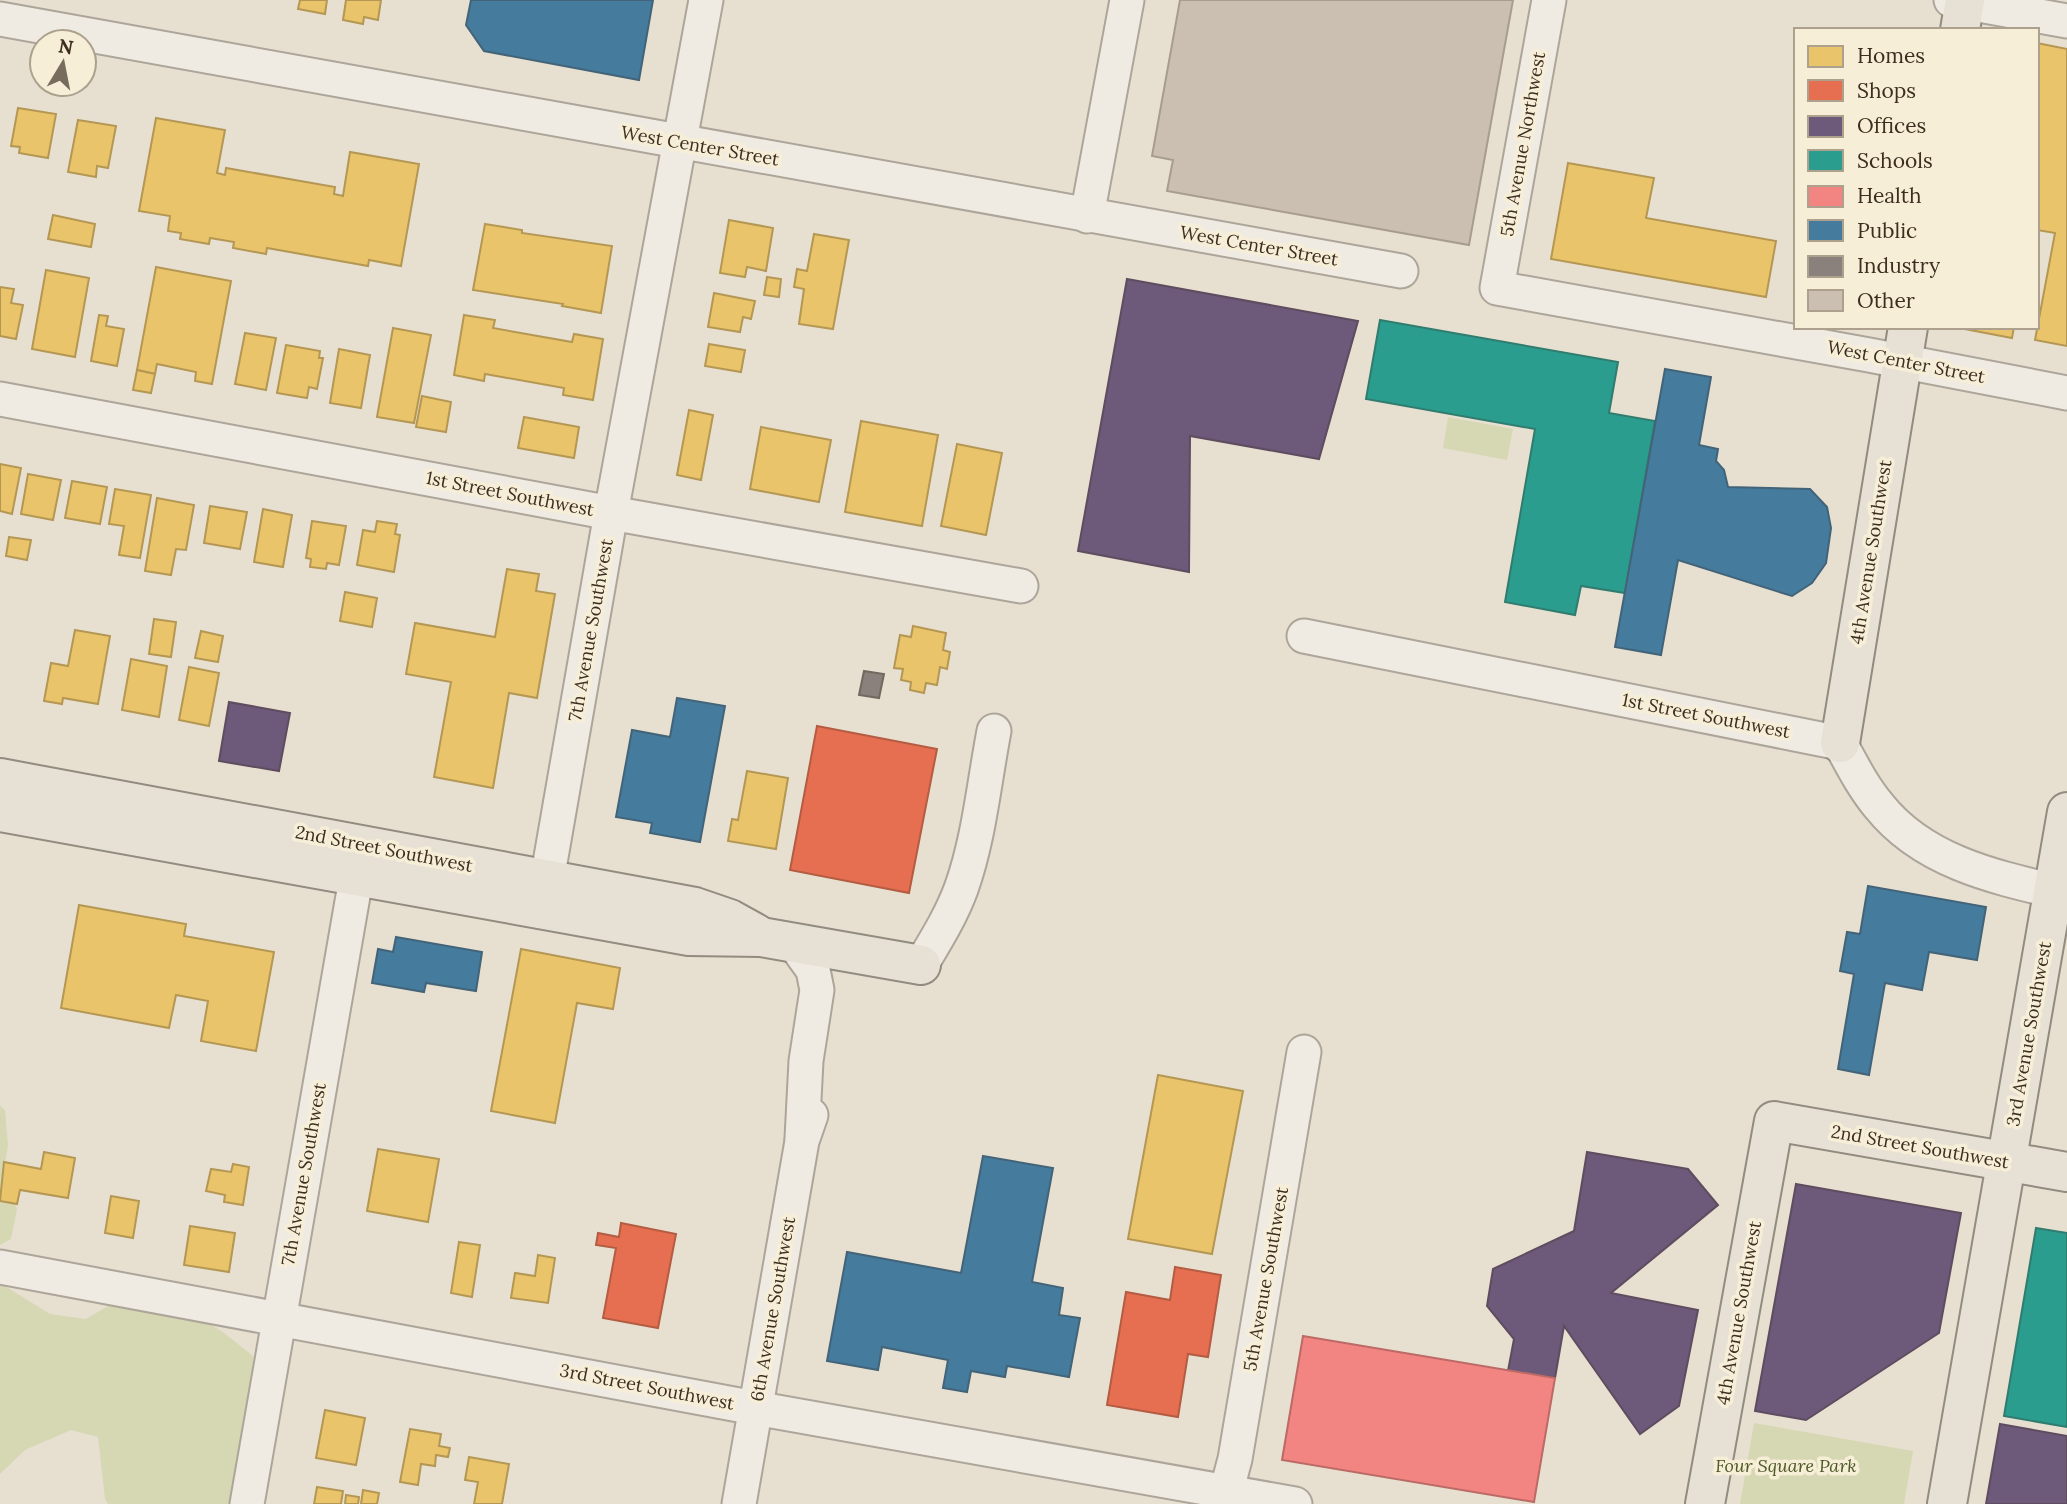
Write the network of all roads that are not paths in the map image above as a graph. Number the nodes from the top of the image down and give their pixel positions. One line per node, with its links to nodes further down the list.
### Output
1 (706, 0): 7 (street, 7th Avenue Southwest)
2 (1127, 0): 8 (street)
3 (1549, 0): 10 (street, 5th Avenue Northwest)
4 (1960, 8): 6 (street)
5 (0, 19): 7 (street, West Center Street)
6 (2067, 21)
7 (679, 142): 8 (street, West Center Street); 16 (street, 7th Avenue Southwest)
8 (1087, 216): 9 (street, West Center Street)
9 (1401, 271)
10 (1497, 288): 11 (street, West Center Street)
11 (1794, 329)
12 (1796, 329): 13 (street, West Center Street)
13 (1905, 344): 14 (street, West Center Street); 20 (main road, 4th Avenue Southwest)
14 (2067, 393)
15 (0, 399): 16 (street, 1st Street Southwest)
16 (611, 513): 17 (street, 1st Street Southwest); 26 (street, 7th Avenue Southwest)
17 (1021, 586)
18 (1304, 636): 20 (street, 1st Street Southwest)
19 (994, 731): 28 (street)
20 (1839, 743): 25 (street)
21 (0, 778): 24 (main road, 2nd Street Southwest)
22 (0, 812): 24 (main road, 2nd Street Southwest)
23 (2067, 812): 25 (main road, 3rd Avenue Southwest)
24 (359, 861): 26 (main road, 2nd Street Southwest); 34 (street, 7th Avenue Southwest)
25 (2054, 891): 31 (main road, 3rd Avenue Southwest)
26 (545, 895): 27 (main road, 2nd Street Southwest)
27 (777, 939): 28 (main road, 2nd Street Southwest); 35 (street, 6th Avenue Southwest)
28 (922, 965)
29 (1304, 1052): 36 (street, 5th Avenue Southwest)
30 (1774, 1121): 31 (main road, 2nd Street Southwest); 40 (main road, 4th Avenue Southwest)
31 (2007, 1162): 32 (main road, 2nd Street Southwest); 41 (main road, 3rd Avenue Southwest)
32 (2067, 1172)
33 (0, 1267): 34 (street, 3rd Street Southwest)
34 (279, 1318): 35 (street, 3rd Street Southwest); 37 (street, 7th Avenue Southwest)
35 (755, 1408): 36 (street, 3rd Street Southwest); 38 (street, 6th Avenue Southwest)
36 (1224, 1498): 39 (street, 3rd Street Southwest)
37 (247, 1504)
38 (739, 1504)
39 (1295, 1504)
40 (1705, 1504)
41 (1947, 1504)

